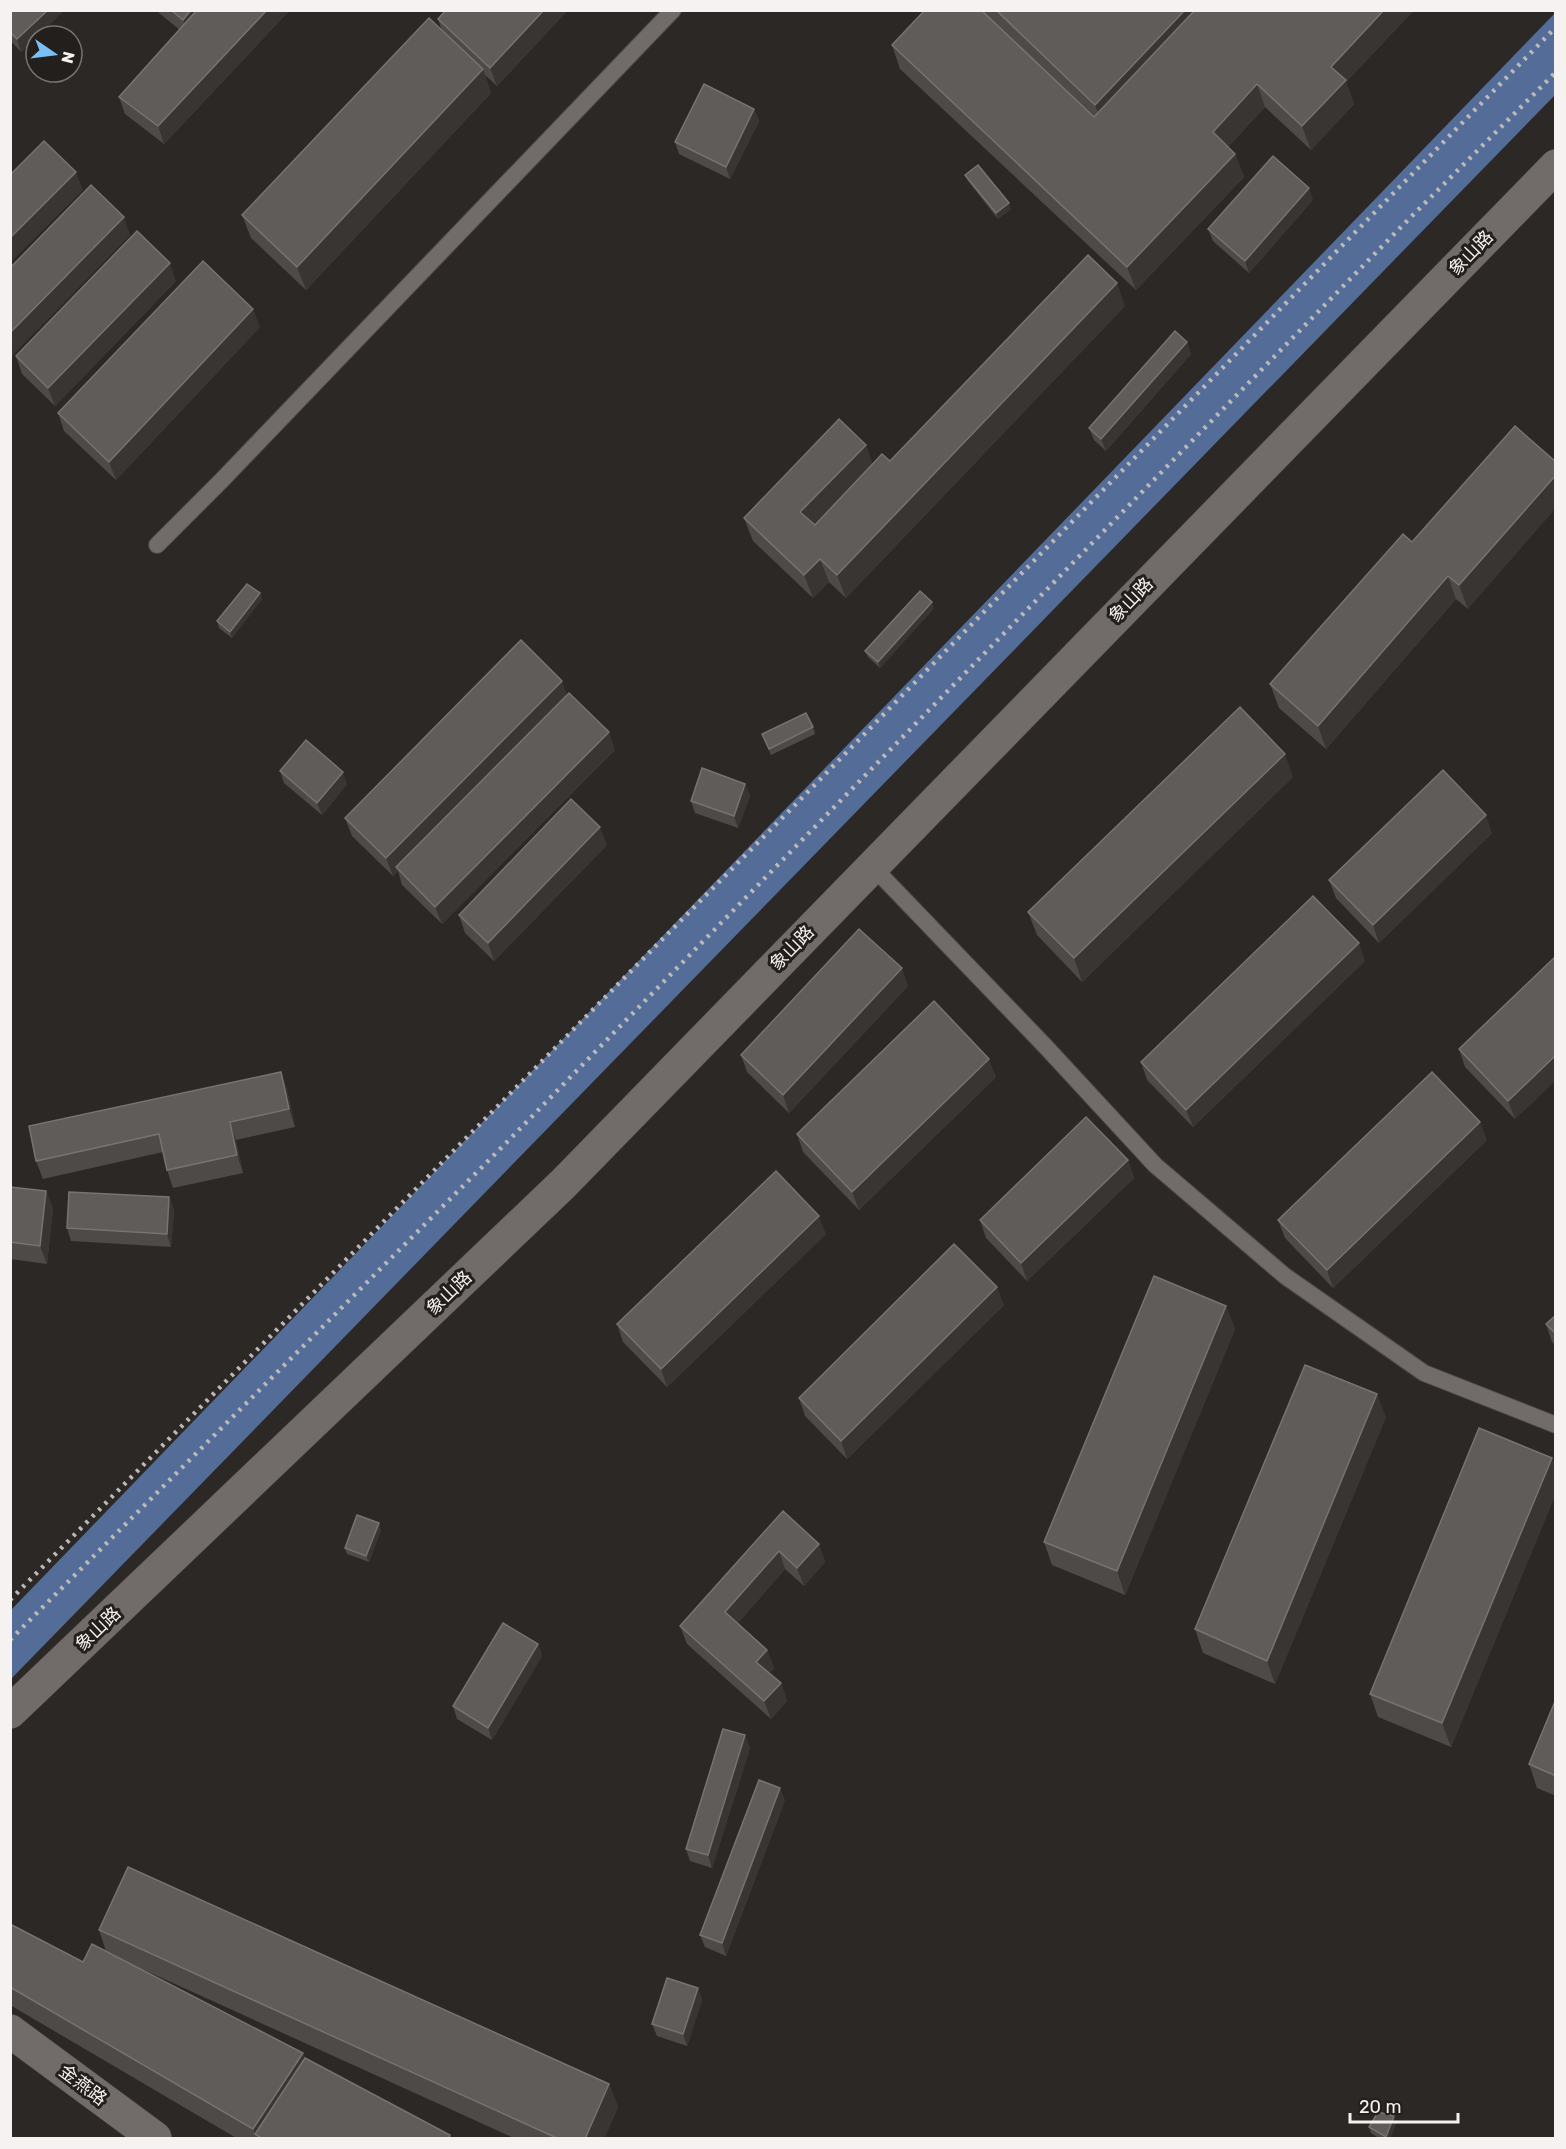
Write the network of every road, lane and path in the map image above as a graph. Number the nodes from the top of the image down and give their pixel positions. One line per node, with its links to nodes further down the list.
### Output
1 (673, 10): 3 (lane)
2 (1556, 166): 4 (street, 象山路)
3 (157, 545)
4 (872, 866): 5 (lane); 6 (street, 象山路)
5 (1556, 1425)
6 (10, 1712)
7 (10, 2031): 8 (street, 金燕路)
8 (154, 2139)

